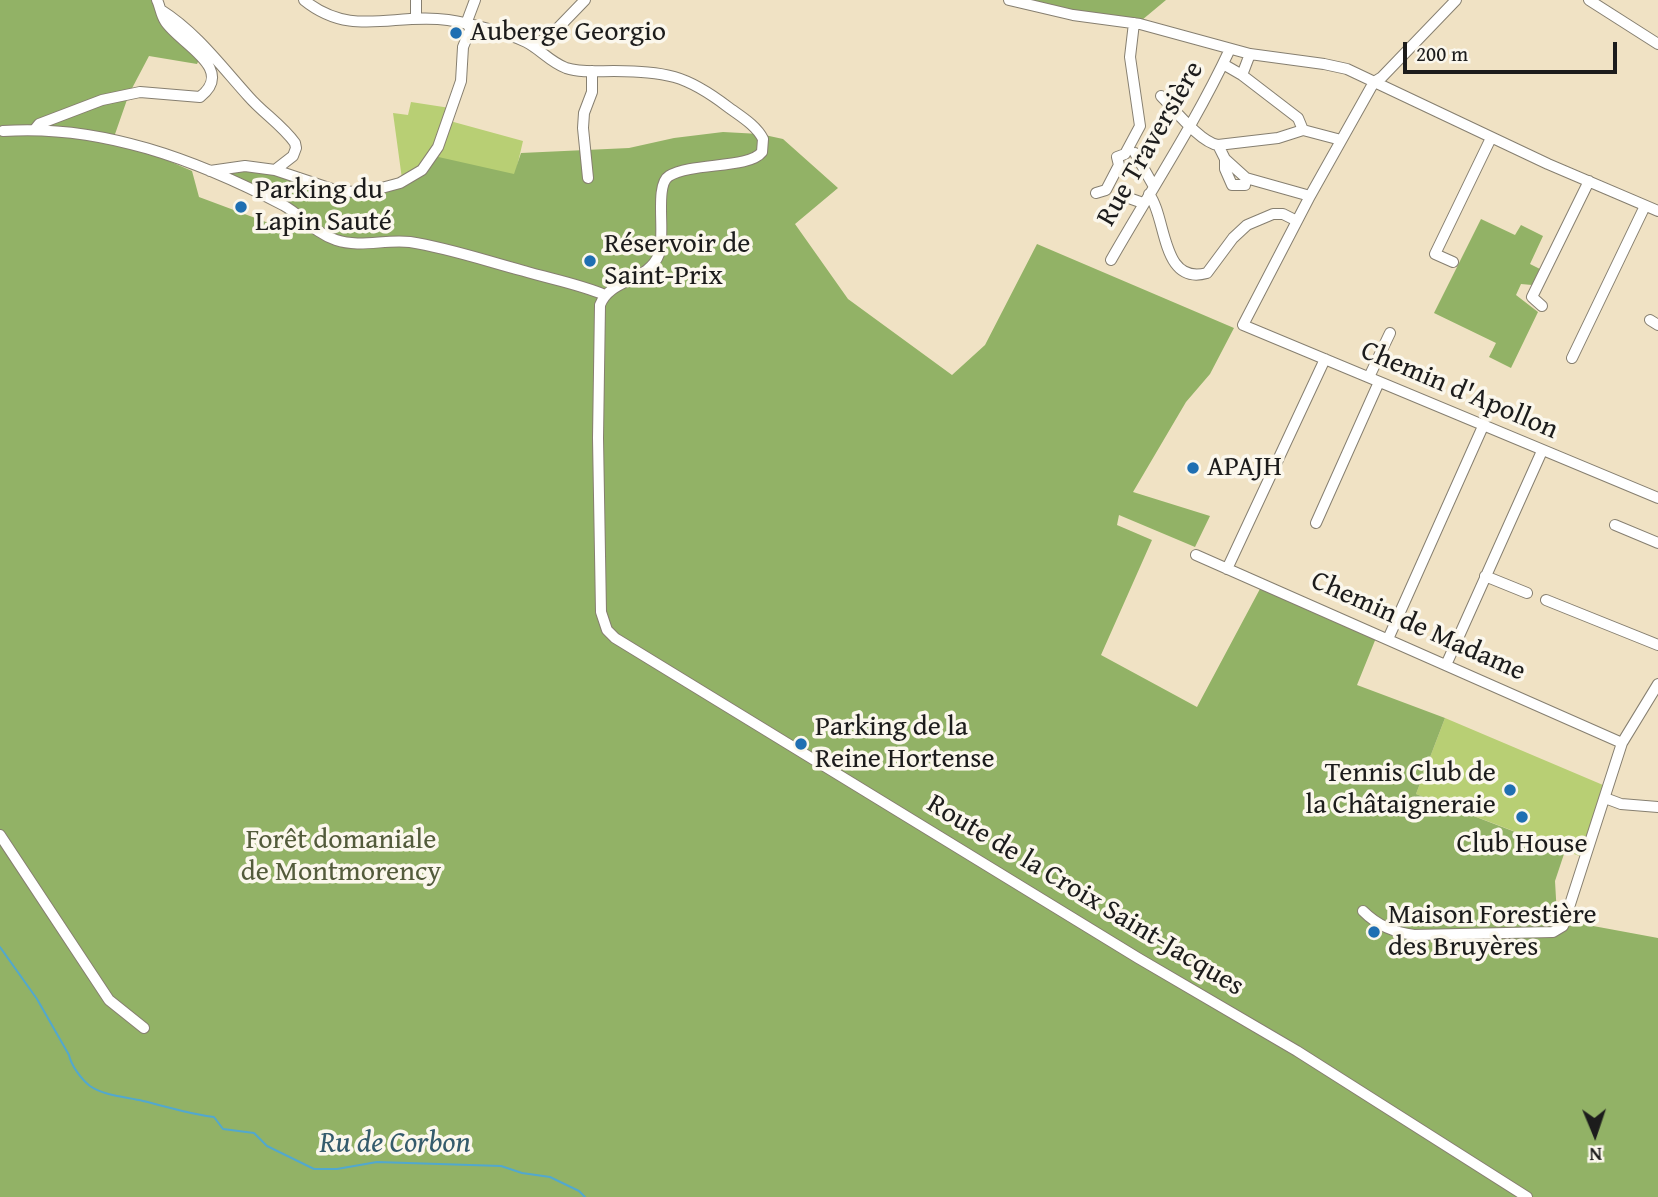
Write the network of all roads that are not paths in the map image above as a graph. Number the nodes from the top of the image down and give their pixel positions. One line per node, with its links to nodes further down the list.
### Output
1 (304, 0): 9 (street)
2 (416, 0): 9 (street)
3 (475, 0): 11 (street)
4 (585, 0): 13 (street)
5 (1009, 0): 10 (street)
6 (1456, 0): 19 (street)
7 (1589, 0): 12 (street)
8 (159, 5): 22 (street); 29 (street)
9 (416, 18): 11 (street)
10 (1134, 23): 14 (street); 33 (street)
11 (469, 24): 13 (street); 29 (street)
12 (1658, 44)
13 (534, 47): 17 (street)
14 (1230, 49): 15 (street); 16 (street, Rue Traversière)
15 (1250, 54): 18 (street); 19 (street)
16 (1223, 64): 18 (street); 21 (street, Rue Traversière)
17 (592, 71): 31 (street); 42 (street)
18 (1242, 75): 23 (street)
19 (1374, 82): 25 (street); 26 (street)
20 (1161, 96): 21 (street)
21 (1191, 127): 27 (street); 34 (street, Rue Traversière)
22 (35, 129): 24 (street); 30 (street)
23 (1303, 130): 26 (street); 27 (street)
24 (3, 131)
25 (1491, 138): 32 (street); 41 (street)
26 (1340, 140): 36 (street)
27 (1219, 145): 36 (street)
28 (1135, 153): 34 (street)
29 (275, 170): 30 (street)
30 (209, 171): 42 (street)
31 (588, 178)
32 (1589, 181): 37 (street); 43 (street)
33 (1096, 193)
34 (1149, 194): 35 (street); 39 (street); 40 (street, Rue Traversière)
35 (1123, 196)
36 (1310, 196): 39 (street)
37 (1645, 206): 38 (street); 45 (street)
38 (1658, 211)
39 (1297, 221): 46 (street, Chemin d'Apollon)
40 (1111, 260)
41 (1453, 262)
42 (606, 295): 69 (street, Route de la Croix Saint-Jacques)
43 (1542, 306)
44 (1390, 333): 47 (street)
45 (1572, 358)
46 (1325, 359): 47 (street, Chemin d'Apollon); 55 (street)
47 (1374, 380): 48 (street, Chemin d'Apollon); 51 (street)
48 (1484, 425): 49 (street, Chemin d'Apollon); 59 (street)
49 (1542, 451): 50 (street, Chemin d'Apollon); 56 (street)
50 (1658, 498)
51 (1316, 523)
52 (1615, 525): 53 (street)
53 (1658, 543)
54 (1196, 555): 55 (street, Chemin de Madame)
55 (1227, 569): 59 (street, Chemin de Madame)
56 (1485, 576): 57 (street); 61 (street)
57 (1527, 593)
58 (1546, 600): 60 (street)
59 (1388, 639): 61 (street, Chemin de Madame)
60 (1658, 645)
61 (1446, 665): 63 (street, Chemin de Madame)
62 (1658, 684): 63 (street)
63 (1622, 743): 64 (street)
64 (1605, 798): 65 (street); 67 (street)
65 (1658, 807)
66 (0, 835): 68 (street)
67 (1363, 911)
68 (144, 1028)
69 (1527, 1197)

